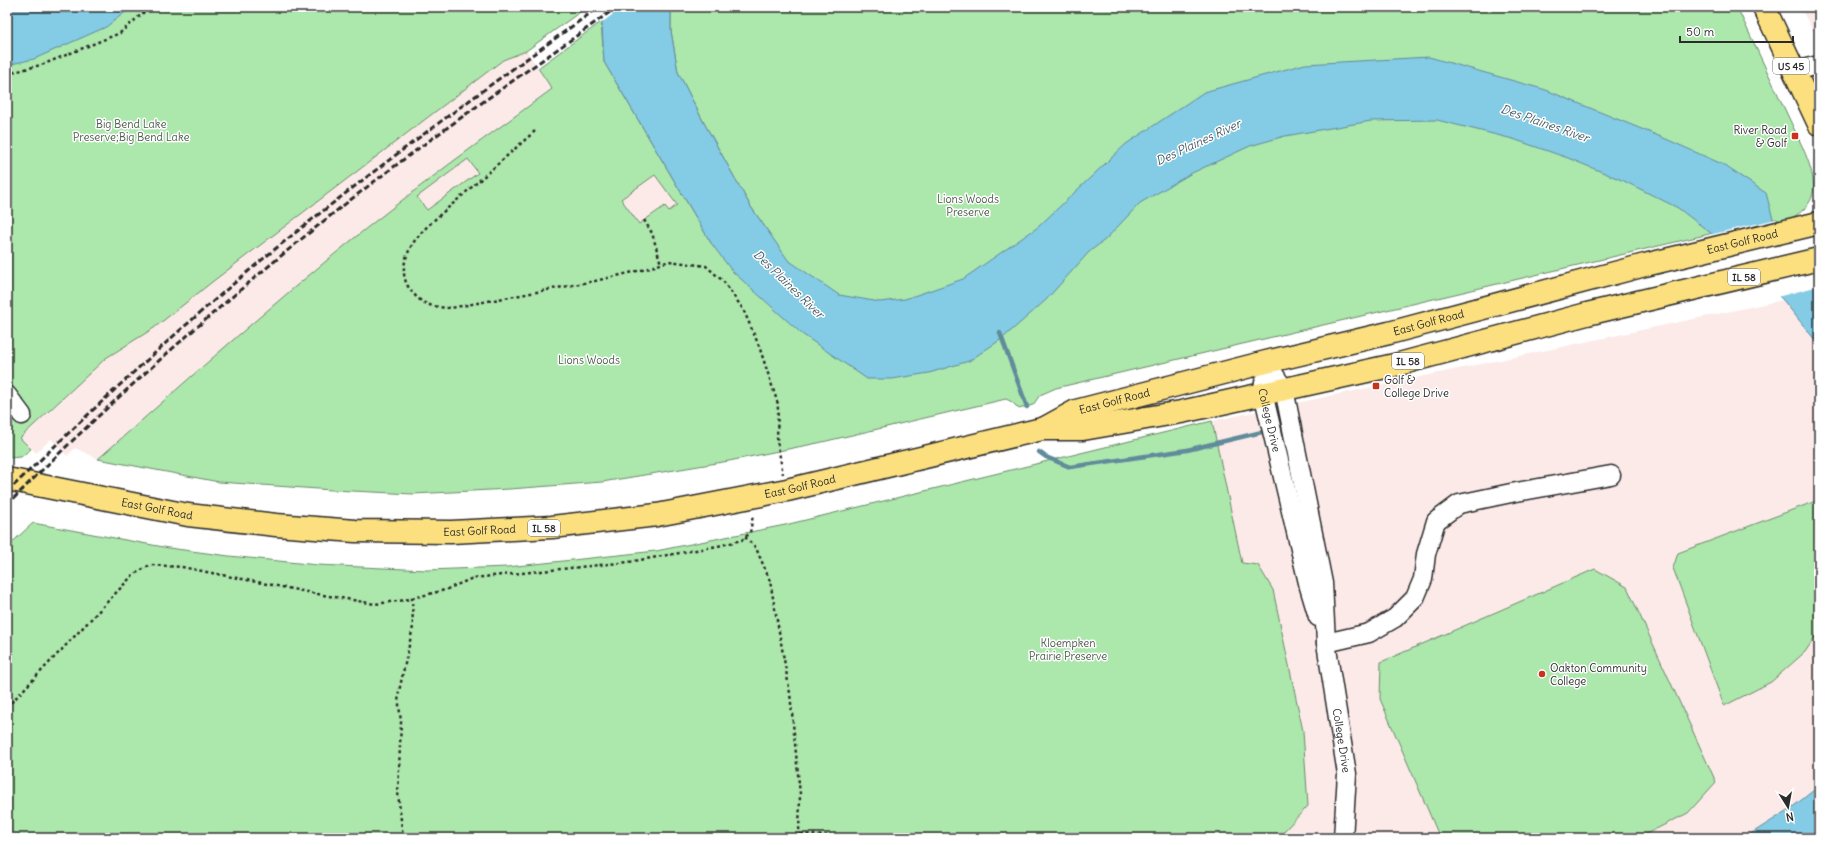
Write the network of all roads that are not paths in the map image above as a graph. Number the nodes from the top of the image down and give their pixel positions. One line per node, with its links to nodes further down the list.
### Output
1 (1764, 7): 3 (main road, US 45)
2 (1819, 65): 3 (street)
3 (1794, 71): 4 (main road, US 45)
4 (1817, 115)
5 (1819, 223): 7 (main road, East Golf Road / IL 58)
6 (1818, 260): 8 (main road, East Golf Road / IL 58)
7 (1266, 362): 8 (street, College Drive); 11 (main road, East Golf Road / IL 58)
8 (1273, 391): 11 (main road, East Golf Road / IL 58); 14 (street, College Drive)
9 (7, 395): 10 (street)
10 (22, 415)
11 (1042, 429): 13 (main road, East Golf Road / IL 58)
12 (1611, 475): 14 (street)
13 (7, 479)
14 (1326, 643): 15 (street, College Drive)
15 (1343, 838)

